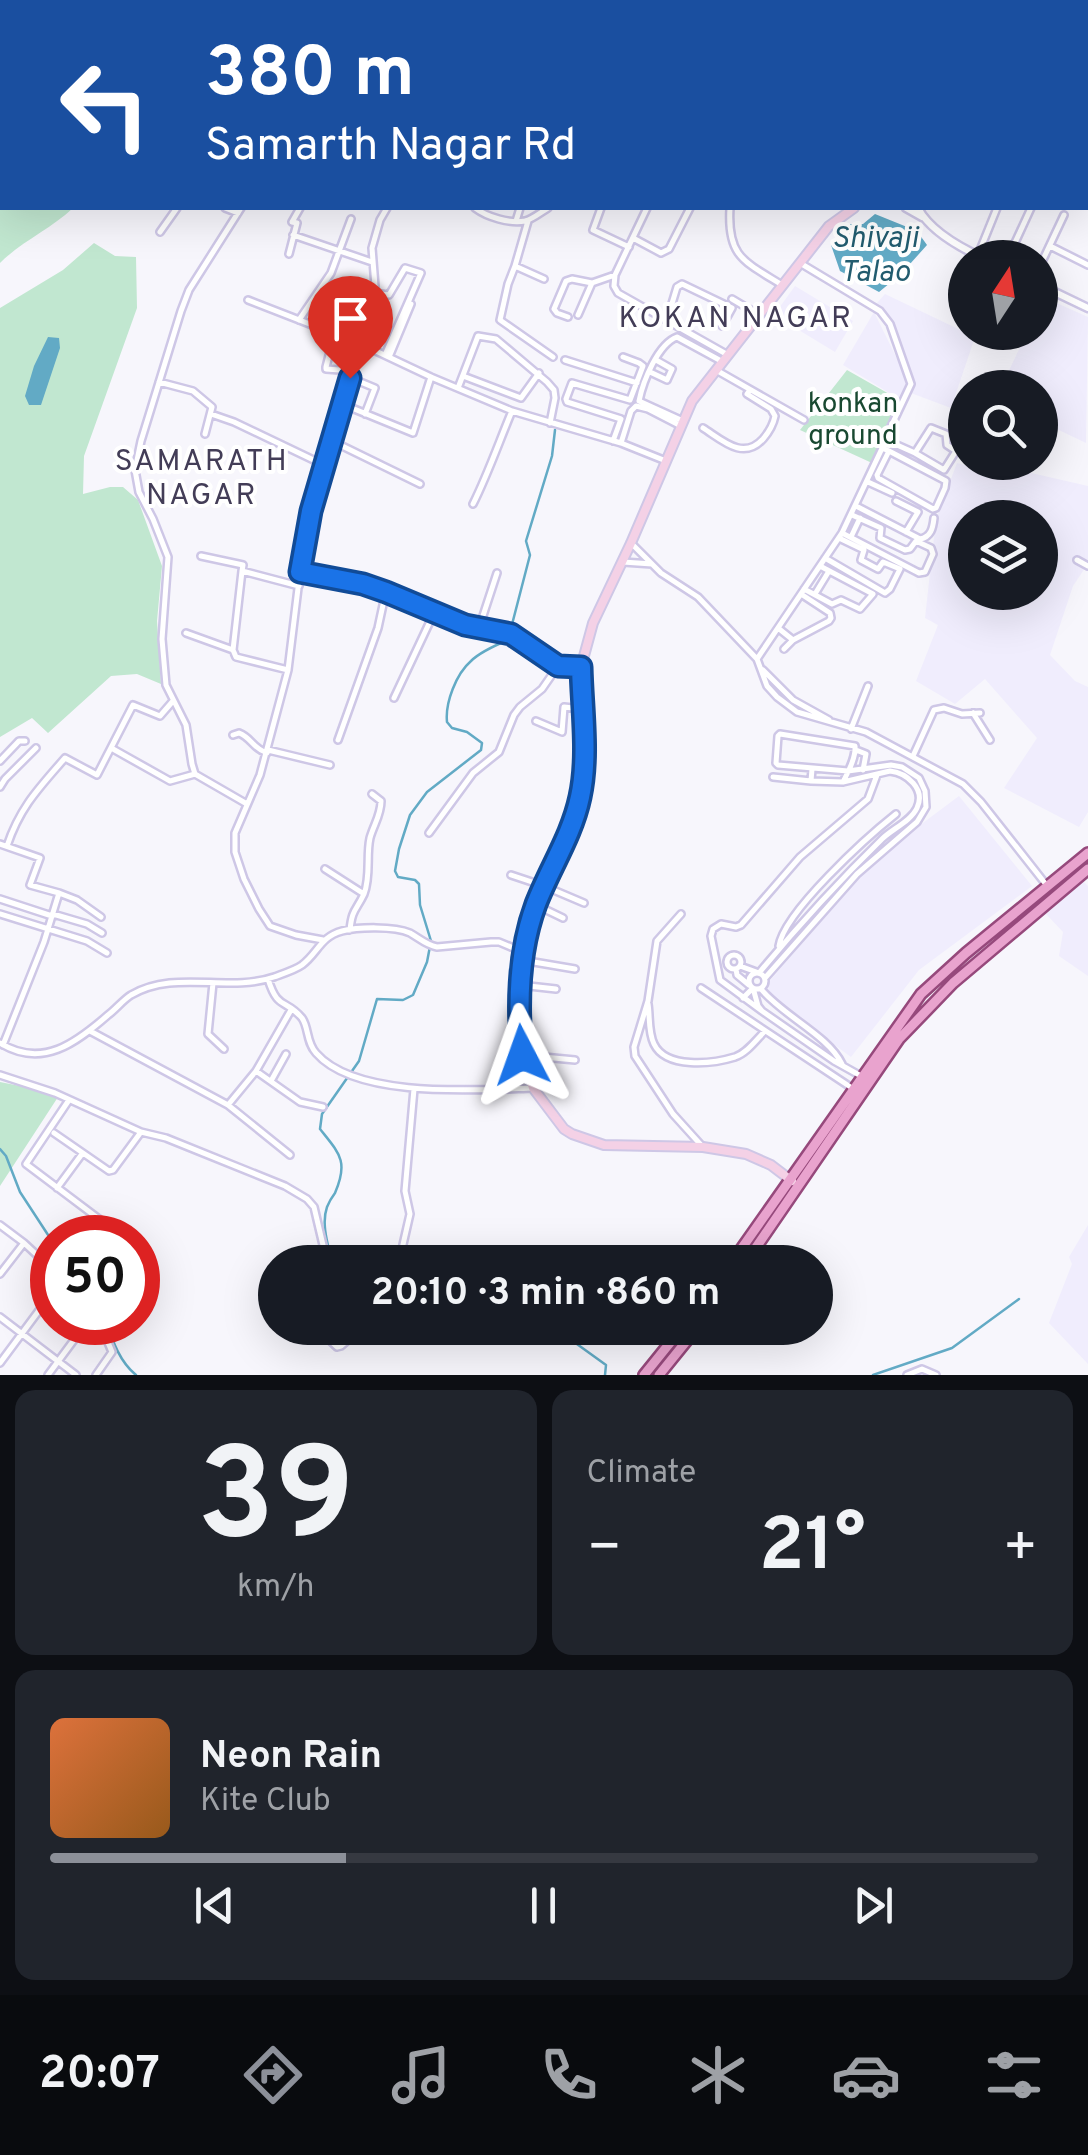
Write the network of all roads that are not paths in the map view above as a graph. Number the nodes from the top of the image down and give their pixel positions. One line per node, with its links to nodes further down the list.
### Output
1 (176, 210): 22 (street)
2 (240, 210): 67 (street)
3 (299, 210): 23 (street)
4 (386, 210): 33 (street)
5 (478, 210): 20 (street)
6 (519, 210): 20 (street)
7 (545, 210): 21 (street)
8 (600, 210): 29 (street)
9 (646, 210): 24 (street)
10 (689, 210): 24 (street)
11 (730, 210): 41 (street)
12 (851, 210): 34 (main road)
13 (909, 210): 18 (street)
14 (919, 210): 18 (street)
15 (996, 210): 26 (street)
16 (1030, 210): 27 (street)
17 (1064, 215): 28 (street)
18 (923, 218): 25 (street)
19 (351, 219): 30 (street)
20 (516, 221): 21 (street)
21 (528, 221): 36 (street)
22 (160, 232)
23 (293, 235): 30 (street); 32 (street)
24 (633, 238): 29 (street)
25 (952, 240)
26 (986, 240)
27 (1016, 240)
28 (1053, 240)
29 (629, 246): 37 (street)
30 (339, 249): 33 (street); 51 (street)
31 (1058, 250): 35 (street)
32 (289, 254)
33 (372, 262): 42 (street)
34 (800, 263): 41 (main road); 81 (street)
35 (1088, 265)
36 (515, 266): 39 (street); 57 (street)
37 (615, 275): 40 (street); 52 (street)
38 (422, 278): 56 (street)
39 (544, 280)
40 (592, 283): 48 (street); 50 (street)
41 (783, 285): 49 (main road)
42 (374, 292): 54 (street); 56 (street)
43 (1058, 293): 46 (street)
44 (732, 298): 49 (street)
45 (248, 300): 51 (street)
46 (1088, 308)
47 (382, 315): 55 (street)
48 (578, 315)
49 (759, 316): 61 (main road)
50 (568, 317)
51 (300, 320): 54 (street)
52 (667, 320): 53 (street); 61 (street)
53 (722, 326)
54 (361, 345): 55 (street); 64 (street); 64 (street)
55 (370, 349): 56 (street)
56 (387, 356): 66 (street)
57 (553, 357)
58 (623, 357): 68 (street)
59 (565, 360): 68 (street)
60 (656, 360): 61 (street); 62 (street); 62 (street)
61 (722, 362): 70 (street); 78 (main road)
62 (650, 372): 78 (street)
63 (540, 373): 65 (street); 65 (street); 77 (street)
64 (352, 375): 71 (street); 73 (street)
65 (462, 376): 69 (street)
66 (431, 377): 69 (street); 73 (street)
67 (159, 382): 75 (street); 130 (street)
68 (636, 384): 83 (street)
69 (458, 388): 74 (street)
70 (746, 391): 76 (street); 79 (street)
71 (342, 404): 73 (street); 82 (street)
72 (359, 404): 73 (street)
73 (367, 410)
74 (512, 410): 77 (street); 93 (street)
75 (211, 414): 80 (street); 88 (street)
76 (804, 420)
77 (550, 423): 83 (street)
78 (682, 424): 84 (street); 87 (main road)
79 (702, 428)
80 (205, 434)
81 (887, 435)
82 (332, 441): 88 (street); 90 (street)
83 (612, 441): 84 (street)
84 (621, 444): 87 (street)
85 (885, 450): 85 (street); 86 (street); 89 (street)
86 (914, 453): 86 (street)
87 (666, 461): 101 (main road)
88 (324, 465): 111 (street)
89 (868, 482): 91 (street); 94 (street)
90 (420, 484)
91 (892, 493)
92 (896, 501): 98 (street)
93 (473, 504)
94 (856, 506): 95 (street); 98 (street)
95 (852, 515): 96 (street); 99 (street)
96 (860, 518): 100 (street); 100 (street)
97 (934, 518): 98 (street)
98 (906, 532)
99 (841, 536): 100 (street); 103 (street); 103 (street)
100 (850, 537)
101 (632, 543): 105 (main road); 106 (street)
102 (201, 556): 109 (street)
103 (826, 558): 107 (street)
104 (1077, 560): 108 (street)
105 (623, 562): 106 (street); 126 (main road)
106 (652, 564): 124 (street)
107 (820, 566): 110 (street); 115 (street)
108 (1088, 566)
109 (242, 570): 113 (street); 122 (street)
110 (829, 570): 116 (street); 116 (street)
111 (300, 572): 113 (street); 114 (street)
112 (497, 574): 118 (street)
113 (299, 586): 127 (street)
114 (386, 592): 117 (street); 135 (street)
115 (803, 592): 116 (street); 119 (street); 121 (street)
116 (814, 595)
117 (434, 612): 118 (street); 129 (street)
118 (479, 628): 125 (street)
119 (778, 628): 121 (street); 124 (street)
120 (186, 633): 122 (street)
121 (793, 640): 123 (street)
122 (233, 650): 127 (street)
123 (784, 650)
124 (758, 658): 133 (street)
125 (558, 666): 126 (street); 160 (street)
126 (581, 667): 131 (main road)
127 (288, 670): 141 (street)
128 (868, 686): 133 (street)
129 (394, 698)
130 (173, 702): 139 (street); 149 (street)
131 (582, 709): 132 (street); 169 (main road)
132 (536, 721)
133 (851, 729): 142 (street)
134 (233, 735): 141 (street)
135 (338, 740)
136 (990, 740): 142 (street)
137 (24, 741): 143 (street)
138 (36, 748): 153 (street)
139 (112, 748): 149 (street); 162 (street)
140 (856, 750): 145 (street); 146 (street); 147 (street)
141 (267, 752): 144 (street); 155 (street)
142 (913, 756): 170 (street)
143 (0, 761)
144 (330, 766)
145 (812, 769): 147 (street); 151 (street)
146 (863, 770): 147 (street); 148 (street)
147 (848, 771): 152 (street)
148 (878, 771): 152 (street); 157 (street); 158 (street); 201 (street)
149 (196, 774): 155 (street)
150 (772, 777): 151 (street)
151 (811, 781): 152 (street)
152 (844, 782)
153 (0, 787)
154 (372, 794): 172 (street)
155 (247, 804): 187 (street)
156 (896, 814): 159 (street)
157 (905, 820): 158 (street); 161 (street)
158 (912, 826): 167 (street)
159 (879, 828): 161 (street); 164 (street)
160 (429, 833)
161 (886, 835): 167 (street)
162 (4, 845): 171 (street)
163 (1088, 853): 170 (main road)
164 (846, 860): 167 (street); 175 (street)
165 (325, 869): 172 (street)
166 (1088, 869): 173 (main road)
167 (855, 872): 178 (street)
168 (511, 875): 169 (street)
169 (544, 886): 176 (street); 177 (main road)
170 (1048, 886): 173 (street); 215 (main road)
171 (59, 893): 181 (street); 182 (street)
172 (364, 894): 185 (street)
173 (1056, 896): 229 (main road)
174 (0, 900): 181 (street)
175 (807, 901): 178 (street); 188 (street)
176 (584, 903)
177 (536, 905): 183 (street); 190 (main road)
178 (817, 911): 188 (street); 194 (street)
179 (0, 914): 184 (street)
180 (680, 914): 202 (street)
181 (52, 915): 184 (street); 186 (street)
182 (101, 917)
183 (563, 918)
184 (48, 928): 189 (street); 207 (street)
185 (350, 930): 187 (street); 190 (street)
186 (102, 933)
187 (323, 940): 195 (street)
188 (779, 949): 194 (street)
189 (107, 953)
190 (523, 956): 193 (street); 197 (main road)
191 (727, 956): 192 (street)
192 (738, 968): 194 (street); 198 (street)
193 (575, 969)
194 (762, 976): 198 (street); 198 (street)
195 (268, 979): 196 (street); 203 (street)
196 (213, 983): 206 (street); 208 (street)
197 (520, 985): 200 (street); 210 (main road)
198 (754, 987): 201 (street); 204 (street); 212 (street)
199 (700, 988): 205 (street)
200 (556, 989)
201 (743, 998): 204 (street)
202 (648, 1001): 205 (street); 225 (street)
203 (291, 1010): 213 (street); 217 (street)
204 (762, 1011): 212 (street)
205 (765, 1030): 219 (street)
206 (90, 1031): 207 (street); 221 (street)
207 (1, 1044)
208 (224, 1049)
209 (286, 1054): 216 (street)
210 (522, 1055): 211 (street); 218 (main road)
211 (575, 1060)
212 (842, 1064): 215 (street)
213 (256, 1071): 216 (street); 221 (street)
214 (0, 1075): 220 (street)
215 (862, 1076): 219 (main road)
216 (271, 1081): 222 (street)
217 (414, 1088): 218 (street); 235 (street)
218 (533, 1088): 225 (main road)
219 (853, 1089): 228 (main road)
220 (69, 1100): 223 (street); 230 (street)
221 (228, 1105): 227 (street)
222 (323, 1108)
223 (142, 1132): 226 (street); 234 (street)
224 (54, 1134): 226 (street)
225 (703, 1147): 228 (main road)
226 (82, 1154): 230 (street)
227 (290, 1155)
228 (790, 1179): 229 (main road); 236 (main road)
229 (799, 1187): 237 (main road)
230 (58, 1188): 231 (street)
231 (95, 1215)
232 (0, 1225): 233 (street)
233 (24, 1243): 238 (street); 239 (street)
234 (324, 1245)
235 (403, 1245)
236 (744, 1245)
237 (758, 1245)
238 (30, 1248)
239 (0, 1274)
240 (0, 1316): 242 (street)
241 (30, 1322): 242 (street)
242 (21, 1332): 247 (street); 248 (street)
243 (69, 1345): 247 (street)
244 (109, 1345): 252 (street)
245 (668, 1345): 253 (main road)
246 (683, 1345): 254 (main road)
247 (58, 1362): 250 (street); 251 (street)
248 (0, 1363)
249 (930, 1374): 255 (street)
250 (48, 1375)
251 (76, 1375)
252 (96, 1375)
253 (644, 1375)
254 (659, 1375)
255 (907, 1375)

